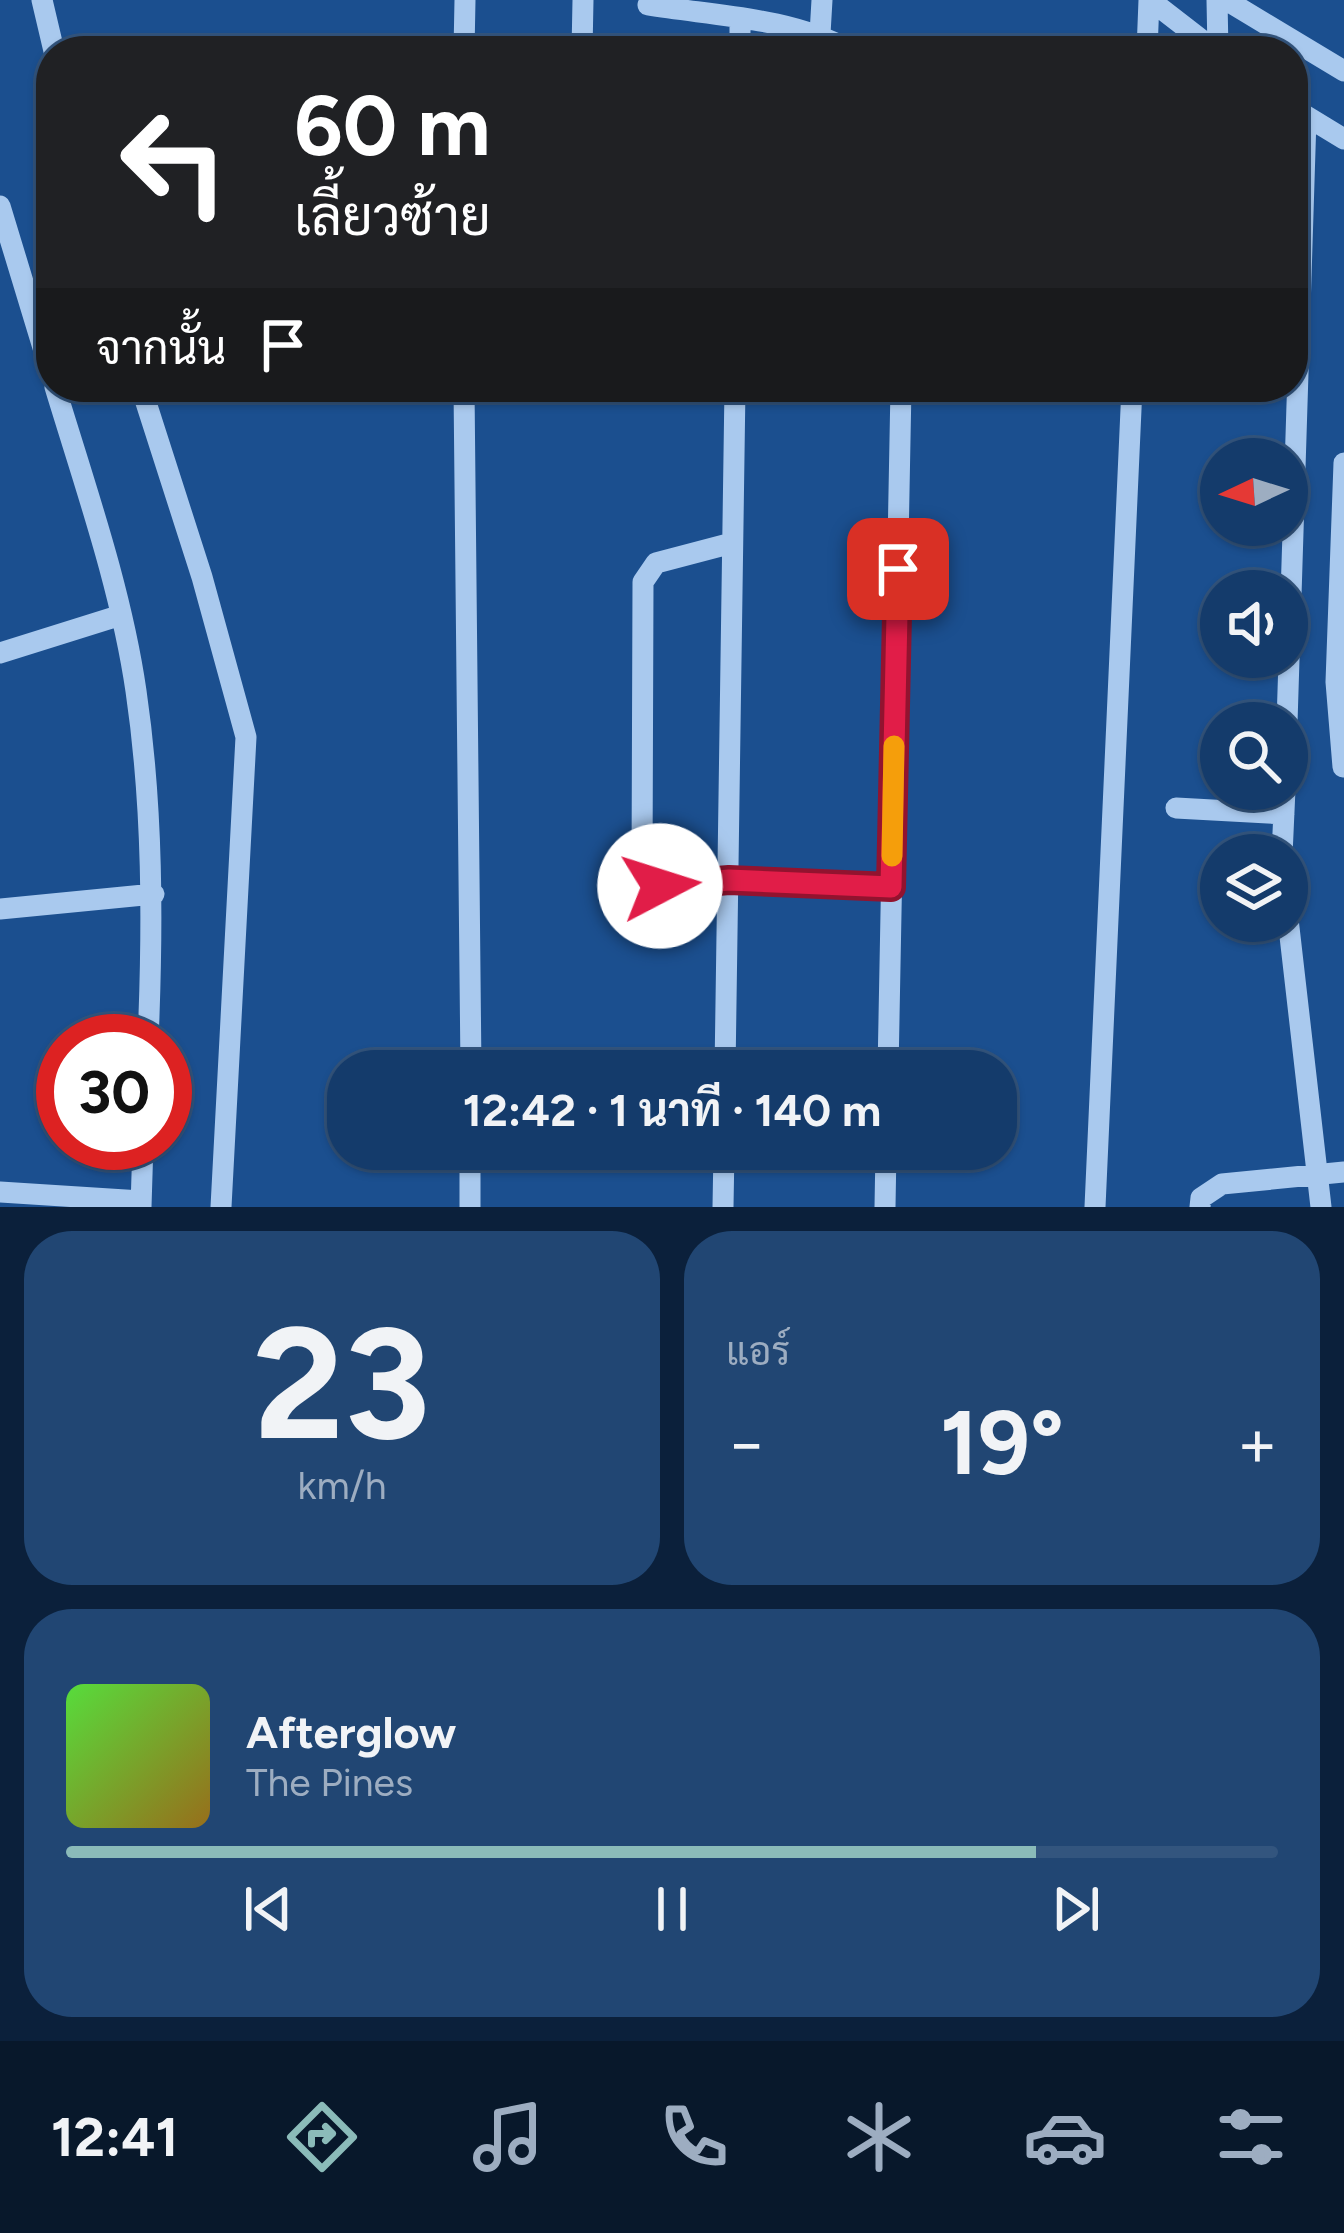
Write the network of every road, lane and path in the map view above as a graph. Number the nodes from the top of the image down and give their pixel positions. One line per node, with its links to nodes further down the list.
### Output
1 (42, 0): 10 (street)
2 (465, 0): 11 (street)
3 (584, 0): 12 (street)
4 (822, 0): 9 (street)
5 (1150, 0): 15 (street); 16 (street)
6 (1222, 0): 17 (street); 18 (street)
7 (648, 5): 8 (street)
8 (740, 20): 9 (street); 13 (street)
9 (820, 34): 14 (street)
10 (50, 36)
11 (464, 36)
12 (583, 36)
13 (740, 36)
14 (824, 36)
15 (1148, 36)
16 (1197, 36)
17 (1218, 36)
18 (1284, 36)
19 (1308, 50): 20 (street)
20 (1344, 71)
21 (1308, 118): 22 (street)
22 (1344, 139)
23 (0, 206): 24 (street)
24 (36, 325)
25 (60, 402): 34 (street)
26 (146, 402): 59 (street)
27 (464, 402): 48 (street)
28 (735, 402): 33 (street)
29 (902, 402): 43 (street)
30 (1131, 402): 63 (street)
31 (1294, 402): 36 (street)
32 (1344, 463): 37 (street)
33 (732, 543): 42 (street); 42 (street)
34 (118, 616): 35 (street); 44 (street)
35 (0, 652)
36 (1287, 702)
37 (1343, 766)
38 (1176, 808): 40 (street)
39 (1284, 810): 40 (street)
40 (1284, 814): 41 (street)
41 (1283, 834)
42 (729, 880): 43 (street); 49 (street)
43 (891, 887): 50 (street)
44 (154, 894): 45 (street); 47 (street)
45 (0, 909)
46 (1291, 942): 56 (street)
47 (149, 1014)
48 (471, 1050)
49 (725, 1050)
50 (888, 1050)
51 (142, 1170): 58 (street)
52 (470, 1170): 60 (street)
53 (724, 1170): 61 (street)
54 (886, 1170): 62 (street)
55 (1344, 1172): 56 (street)
56 (1316, 1173): 64 (street); 65 (street)
57 (0, 1192): 58 (street)
58 (141, 1204)
59 (221, 1207)
60 (470, 1207)
61 (723, 1207)
62 (885, 1207)
63 (1095, 1207)
64 (1200, 1207)
65 (1321, 1207)

